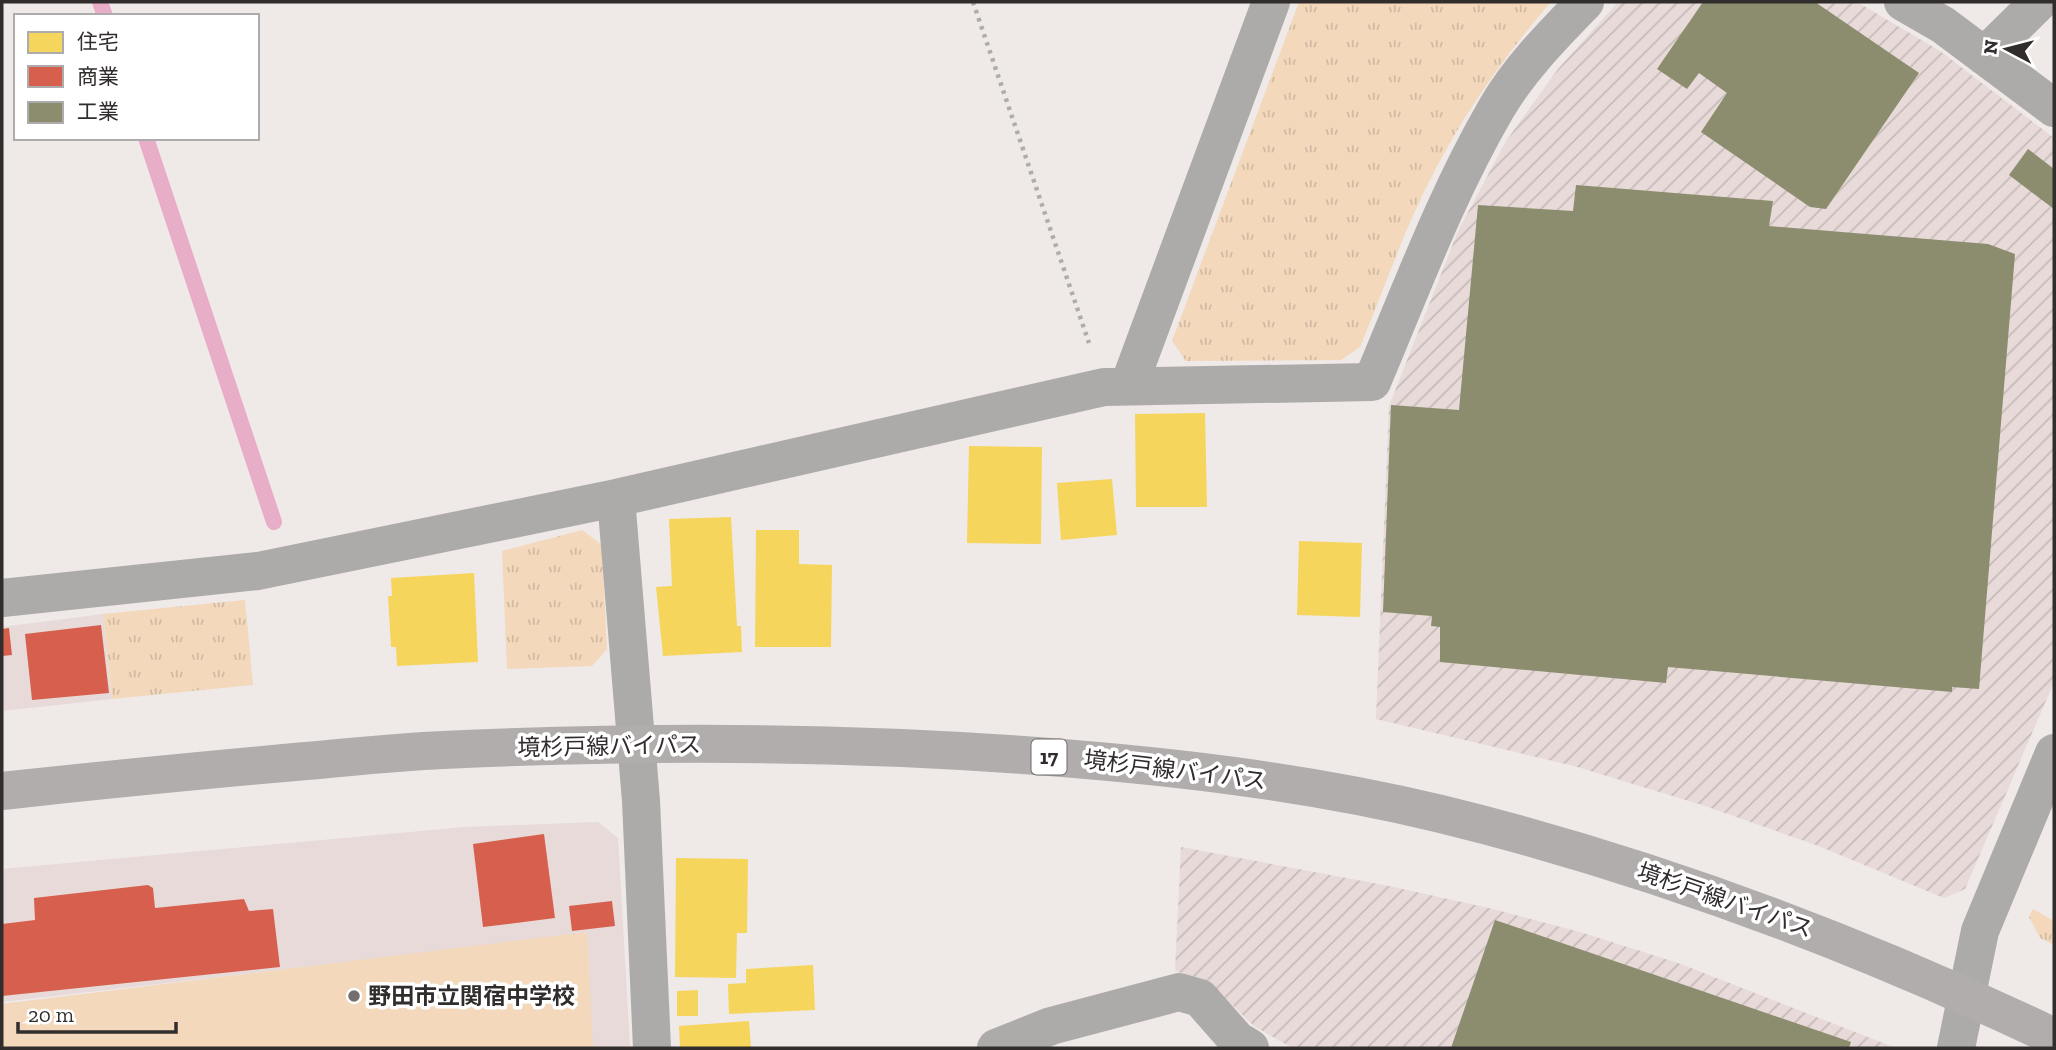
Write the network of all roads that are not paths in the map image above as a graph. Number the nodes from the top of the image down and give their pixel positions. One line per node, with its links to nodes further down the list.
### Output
1 (1271, 2): 7 (street)
2 (1585, 2): 7 (street)
3 (1903, 2): 5 (street)
4 (2039, 2): 5 (street)
5 (1984, 56): 6 (street)
6 (2054, 108)
7 (1116, 386): 8 (street)
8 (616, 498): 9 (street); 10 (street)
9 (2, 598)
10 (637, 745): 12 (main road, 境杉戸線バイパス / 17); 14 (main road, 境杉戸線バイパス / 17); 16 (street)
11 (2054, 753): 13 (street)
12 (2, 791)
13 (2043, 806): 14 (street)
14 (1966, 995): 15 (main road, 境杉戸線バイパス / 17); 19 (street)
15 (2054, 1037)
16 (652, 1048)
17 (996, 1048): 18 (street)
18 (1250, 1048)
19 (1956, 1048)

